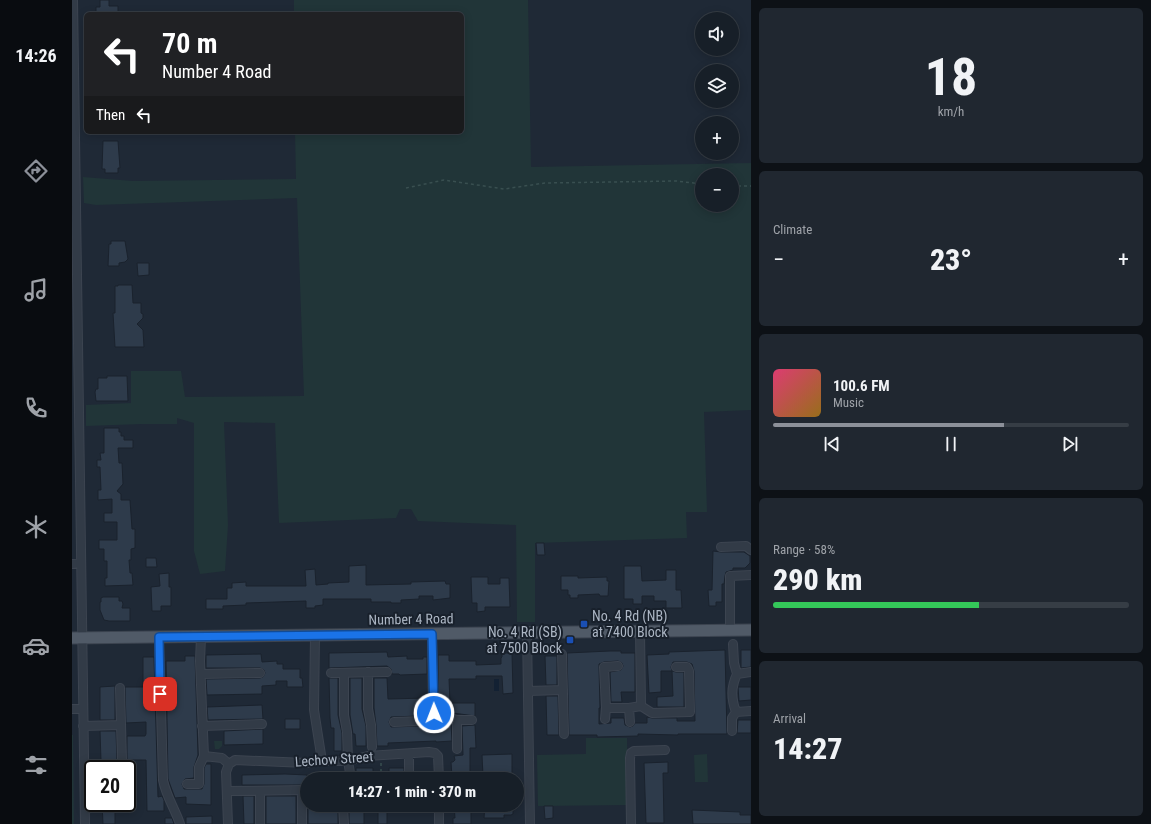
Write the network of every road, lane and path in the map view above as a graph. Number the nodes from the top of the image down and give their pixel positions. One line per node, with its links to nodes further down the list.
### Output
1 (73, 0): 8 (street)
2 (695, 183): 5 (path)
3 (739, 186): 4 (path)
4 (751, 186)
5 (406, 188)
6 (721, 546): 7 (street)
7 (751, 550)
8 (81, 563): 9 (street); 19 (street)
9 (72, 564)
10 (751, 575): 11 (street)
11 (730, 630): 12 (main road, Number 4 Road); 13 (main road, Number 4 Road)
12 (751, 630)
13 (640, 631): 14 (main road, Number 4 Road); 35 (street)
14 (527, 632): 15 (main road, Number 4 Road); 34 (street)
15 (432, 634): 16 (main road, Number 4 Road); 42 (street)
16 (315, 635): 18 (main road, Number 4 Road); 60 (street)
17 (159, 637): 18 (main road, Number 4 Road); 19 (main road, Number 4 Road); 76 (street)
18 (201, 637): 30 (street)
19 (77, 638): 39 (street)
20 (733, 644): 31 (street)
21 (562, 654): 33 (street)
22 (618, 666): 36 (street)
23 (676, 667): 35 (street)
24 (368, 672): 25 (street); 29 (street); 54 (street)
25 (387, 672)
26 (751, 672): 31 (street)
27 (260, 673): 30 (street)
28 (331, 673): 29 (street)
29 (344, 673): 61 (street)
30 (201, 674): 51 (street)
31 (737, 674): 41 (street)
32 (120, 688): 49 (street)
33 (563, 690): 34 (street); 53 (street)
34 (528, 691): 82 (street)
35 (641, 706): 37 (street)
36 (606, 708): 37 (street); 43 (street)
37 (629, 708): 47 (street)
38 (72, 709): 39 (street)
39 (83, 709): 50 (street)
40 (751, 711): 41 (street)
41 (736, 712): 52 (street)
42 (434, 713): 44 (street); 46 (street)
43 (605, 719)
44 (456, 720): 45 (street); 55 (street)
45 (472, 720)
46 (394, 722)
47 (630, 722)
48 (262, 724): 51 (street)
49 (121, 725): 50 (street); 59 (street)
50 (83, 726): 75 (street)
51 (202, 726): 58 (street)
52 (732, 731)
53 (564, 734)
54 (372, 747)
55 (457, 749)
56 (665, 750): 83 (street)
57 (409, 754): 61 (street, Lechow Street); 66 (street); 67 (street, Lechow Street)
58 (204, 756): 63 (street); 68 (street)
59 (122, 760)
60 (322, 760): 61 (street, Lechow Street); 63 (street, Lechow Street)
61 (348, 761): 64 (street)
62 (381, 763): 65 (path)
63 (230, 764): 70 (street)
64 (350, 772)
65 (381, 772)
66 (410, 772)
67 (439, 772)
68 (188, 784)
69 (300, 790): 71 (street)
70 (227, 791): 71 (street); 77 (street)
71 (260, 791): 78 (street)
72 (303, 812): 79 (street)
73 (343, 812): 80 (street)
74 (439, 812): 81 (street)
75 (85, 824)
76 (180, 824)
77 (228, 824)
78 (260, 824)
79 (302, 824)
80 (344, 824)
81 (439, 824)
82 (530, 824)
83 (631, 824)

